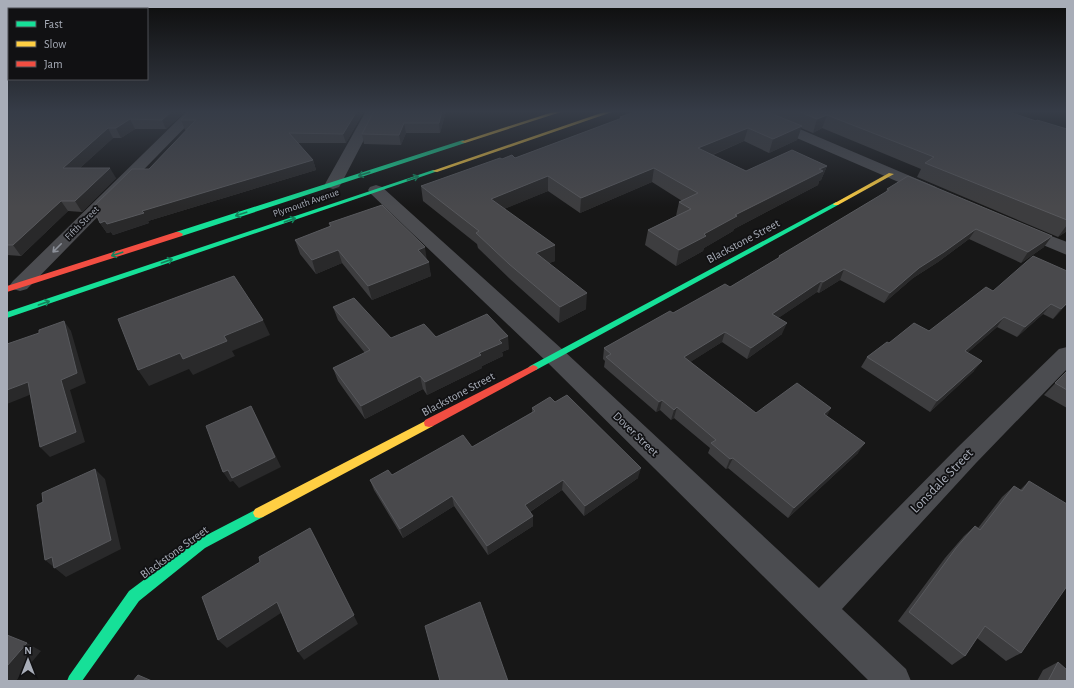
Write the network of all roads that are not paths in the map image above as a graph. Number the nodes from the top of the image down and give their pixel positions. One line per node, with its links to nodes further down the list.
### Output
1 (161, 143): 12 (street, Fifth Street, one-way to 12)
2 (355, 143): 7 (street)
3 (460, 143): 7 (main road, Plymouth Avenue, one-way to 7)
4 (516, 143): 8 (main road, Plymouth Avenue, one-way to 4)
5 (820, 143): 6 (street)
6 (891, 174): 9 (street); 15 (main road, Blackstone Street)
7 (333, 184): 12 (main road, Plymouth Avenue, one-way to 12)
8 (376, 190): 13 (main road, Plymouth Avenue, one-way to 8); 15 (street, Dover Street)
9 (942, 196)
10 (1008, 224): 11 (street)
11 (1067, 249)
12 (14, 287)
13 (7, 315)
14 (1067, 355): 16 (street, Lonsdale Street)
15 (555, 356): 16 (street, Dover Street); 17 (main road, Blackstone Street)
16 (820, 610): 18 (street, Dover Street)
17 (74, 681)
18 (894, 681)

